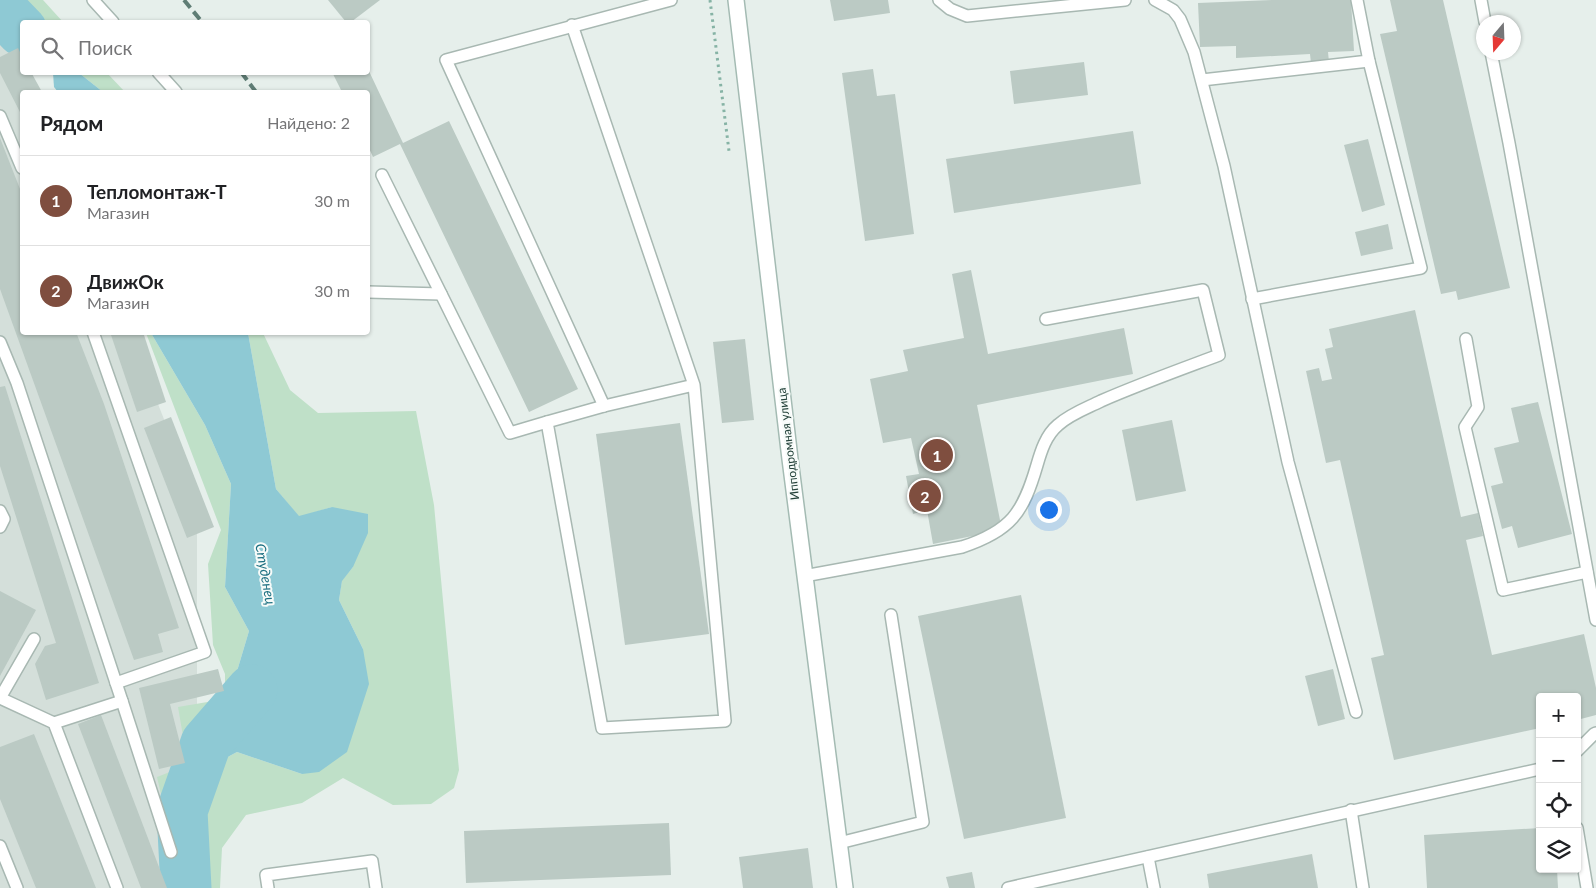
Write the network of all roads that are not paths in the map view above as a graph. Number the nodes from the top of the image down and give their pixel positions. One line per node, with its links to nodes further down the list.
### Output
1 (93, 0): 10 (lane)
2 (670, 0): 11 (lane)
3 (736, 0): 33 (main road, Ипподромная улица)
4 (939, 0): 5 (lane)
5 (1125, 0)
6 (1357, 0): 13 (lane)
7 (1481, 0): 9 (lane)
8 (1161, 1): 15 (lane)
9 (1484, 15)
10 (111, 20)
11 (572, 25): 27 (lane); 28 (lane)
12 (1493, 60): 32 (lane)
13 (1369, 61): 15 (lane); 22 (lane)
14 (161, 75): 16 (lane)
15 (1202, 80): 22 (lane)
16 (174, 90)
17 (0, 116): 18 (lane)
18 (20, 163)
19 (382, 175): 21 (lane)
20 (370, 292): 21 (lane)
21 (441, 294): 29 (lane)
22 (1252, 299): 40 (lane)
23 (1046, 319): 33 (lane)
24 (94, 335): 37 (lane)
25 (1466, 339): 32 (lane)
26 (0, 342): 37 (lane)
27 (694, 385): 28 (lane); 29 (lane)
28 (604, 406): 29 (lane)
29 (547, 422)
30 (0, 510): 31 (lane)
31 (0, 527)
32 (1587, 572): 35 (lane)
33 (804, 576): 46 (main road, Ипподромная улица)
34 (891, 615): 46 (lane)
35 (1596, 620)
36 (34, 639): 38 (lane)
37 (116, 683): 39 (lane)
38 (0, 698): 41 (lane)
39 (122, 700): 41 (lane); 48 (lane)
40 (1356, 712)
41 (54, 723): 52 (lane)
42 (1596, 733): 43 (lane)
43 (1581, 747)
44 (1536, 770): 45 (lane)
45 (1351, 810): 50 (lane); 58 (lane)
46 (839, 843): 55 (main road, Ипподромная улица)
47 (0, 846): 51 (lane)
48 (171, 852)
49 (1581, 852): 59 (lane)
50 (1148, 857): 56 (lane); 57 (lane)
51 (17, 888)
52 (117, 888)
53 (268, 888): 54 (lane)
54 (376, 888)
55 (844, 888)
56 (1008, 888)
57 (1154, 888)
58 (1362, 888)
59 (1587, 888)

